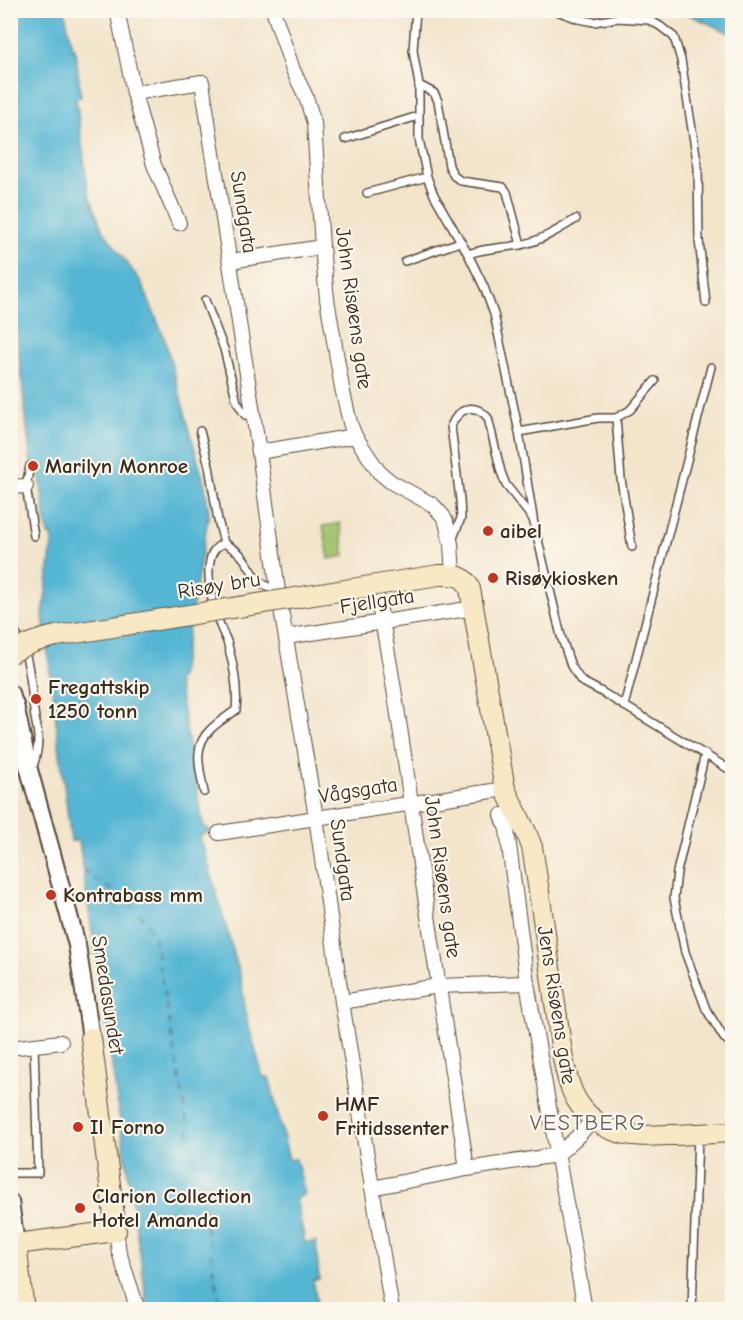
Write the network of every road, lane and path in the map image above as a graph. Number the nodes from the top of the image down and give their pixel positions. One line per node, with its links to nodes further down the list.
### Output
1 (117, 10): 6 (street)
2 (273, 10): 15 (street, John Risøens gate)
3 (416, 10): 5 (lane)
4 (554, 10): 20 (lane)
5 (419, 85): 7 (lane); 14 (lane)
6 (134, 93): 12 (street); 17 (street, Sundgata)
7 (418, 116): 8 (lane); 9 (lane)
8 (345, 139)
9 (427, 177): 10 (lane); 13 (lane)
10 (367, 193)
11 (576, 219): 14 (lane)
12 (178, 223)
13 (460, 242): 16 (lane); 18 (lane)
14 (521, 244): 16 (lane)
15 (322, 247): 17 (street); 27 (street, John Risøens gate)
16 (468, 254): 26 (lane)
17 (231, 261): 23 (street, Sundgata)
18 (405, 261)
19 (205, 300): 23 (lane)
20 (706, 303)
21 (711, 367): 46 (lane)
22 (655, 381): 24 (lane)
23 (254, 416): 28 (street, Sundgata)
24 (616, 418): 26 (lane); 36 (lane)
25 (200, 431): 34 (lane)
26 (519, 432): 32 (lane)
27 (355, 436): 28 (street); 35 (street, John Risøens gate)
28 (260, 452): 38 (street, Sundgata)
29 (30, 466): 30 (lane)
30 (26, 486): 31 (street); 33 (lane)
31 (10, 487)
32 (533, 519): 35 (lane); 46 (lane)
33 (34, 536)
34 (224, 543): 38 (lane); 51 (lane)
35 (451, 544): 37 (street, John Risøens gate)
36 (632, 547)
37 (446, 575): 40 (main road); 44 (main road, Risøy bru, bridge)
38 (278, 591): 43 (street, Sundgata)
39 (376, 591): 41 (street, John Risøens gate)
40 (474, 608): 41 (street, Fjellgata); 50 (main road)
41 (382, 622): 43 (street, Fjellgata); 52 (street, John Risøens gate)
42 (10, 628): 49 (lane)
43 (286, 637): 54 (street, Sundgata)
44 (10, 654)
45 (10, 693): 49 (street, Smedasundet)
46 (624, 705): 47 (lane)
47 (705, 754): 48 (lane); 61 (lane)
48 (732, 771)
49 (30, 775): 59 (street, Smedasundet)
50 (505, 789): 52 (street, Vågsgata); 64 (main road)
51 (204, 792)
52 (411, 803): 54 (street, Vågsgata); 57 (street, John Risøens gate)
53 (502, 814): 56 (street, Jens Risøens gate)
54 (316, 818): 55 (street, Vågsgata); 58 (street, Sundgata)
55 (219, 833)
56 (527, 983): 57 (street); 67 (street, Jens Risøens gate)
57 (438, 986): 58 (street); 68 (street, John Risøens gate)
58 (342, 1002): 70 (street, Sundgata)
59 (91, 1038): 72 (main road, Smedasundet)
60 (61, 1042): 62 (street)
61 (732, 1044)
62 (34, 1045): 63 (street); 69 (lane)
63 (10, 1048)
64 (594, 1119): 66 (main road); 67 (street)
65 (732, 1132): 66 (main road)
66 (698, 1134): 78 (lane)
67 (557, 1155): 68 (street); 77 (street, Jens Risøens gate)
68 (467, 1169): 70 (street)
69 (10, 1173)
70 (372, 1188): 76 (street, Sundgata)
71 (10, 1202): 73 (street)
72 (116, 1231): 73 (main road); 75 (street, Smedasundet)
73 (16, 1244): 74 (main road)
74 (24, 1310)
75 (138, 1310)
76 (392, 1310)
77 (585, 1310)
78 (692, 1310)

